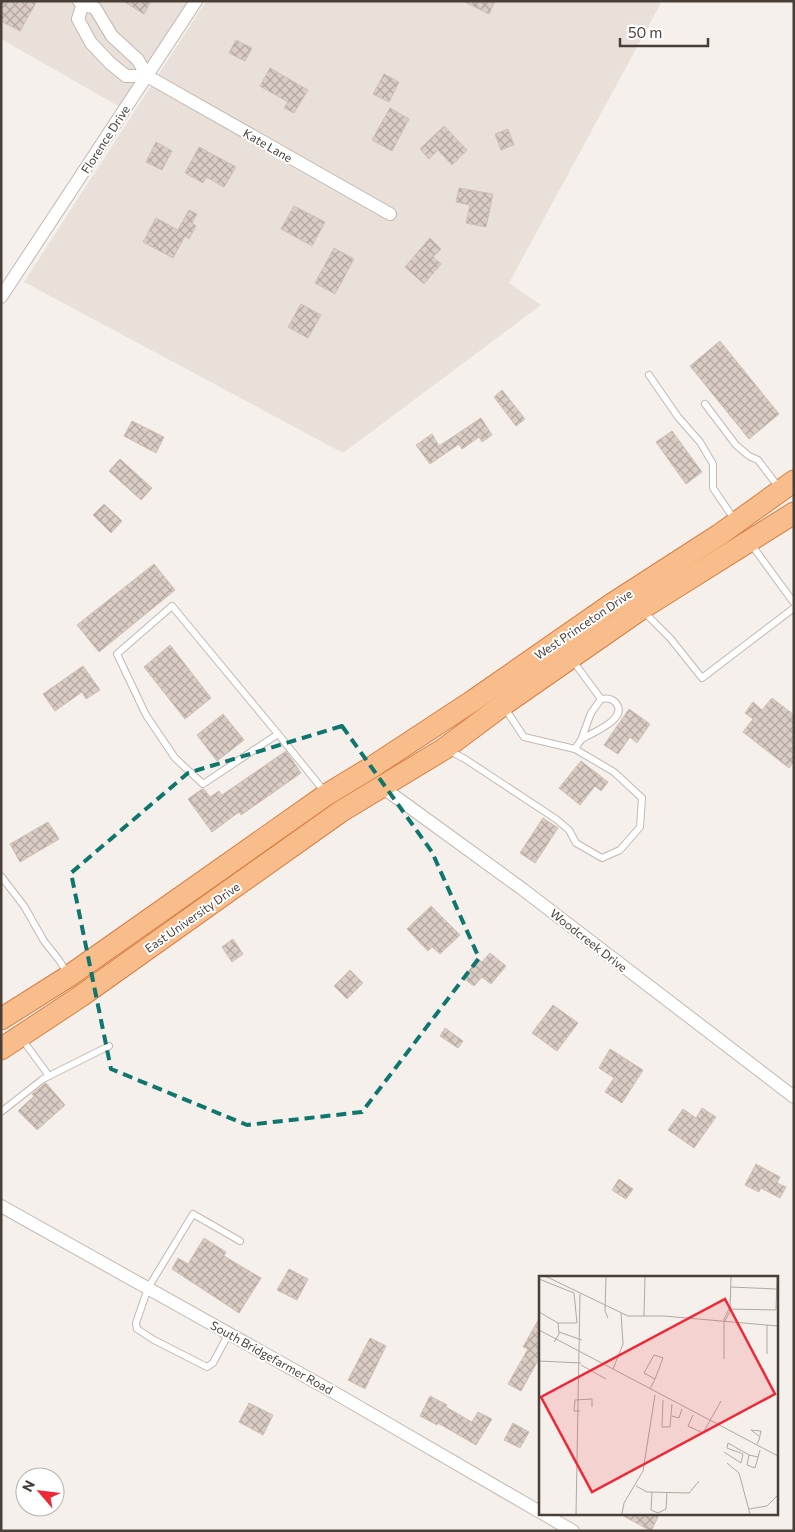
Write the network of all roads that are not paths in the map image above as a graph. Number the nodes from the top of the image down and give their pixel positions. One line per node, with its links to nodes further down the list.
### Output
1 (196, 1): 3 (street, Florence Drive)
2 (82, 2): 3 (street); 3 (street)
3 (147, 76): 4 (street, Kate Lane); 5 (street, Florence Drive)
4 (390, 214)
5 (1, 298)
6 (649, 375): 10 (lane)
7 (705, 404): 8 (lane)
8 (787, 485): 10 (highway, West Princeton Drive)
9 (794, 513): 10 (highway, West Princeton Drive)
10 (742, 531): 11 (lane); 13 (highway, West Princeton Drive); 21 (highway, West Princeton Drive)
11 (794, 603)
12 (794, 608): 13 (lane)
13 (641, 609): 14 (highway, West Princeton Drive)
14 (571, 658): 15 (lane); 16 (highway, West Princeton Drive)
15 (601, 699): 18 (lane); 18 (lane)
16 (503, 705): 19 (highway, West Princeton Drive); 20 (lane)
17 (278, 734): 17 (lane); 23 (lane)
18 (581, 740): 20 (lane)
19 (444, 749): 20 (lane); 22 (highway, West Princeton Drive)
20 (575, 749)
21 (372, 767): 23 (highway, East University Drive)
22 (382, 786): 23 (highway, East University Drive); 31 (street, Woodcreek Drive)
23 (333, 803): 25 (highway, East University Drive); 27 (highway, East University Drive)
24 (1, 876): 25 (lane)
25 (69, 976): 26 (highway, East University Drive)
26 (1, 1019)
27 (20, 1036): 29 (highway, East University Drive); 30 (lane)
28 (109, 1046): 30 (lane)
29 (1, 1049)
30 (48, 1076): 32 (lane)
31 (794, 1097)
32 (1, 1112)
33 (1, 1206): 35 (street, South Bridgefarmer Road)
34 (240, 1241): 35 (lane)
35 (148, 1288): 36 (street, South Bridgefarmer Road); 36 (lane)
36 (229, 1333): 37 (street, South Bridgefarmer Road)
37 (539, 1512)
38 (543, 1514): 39 (street, South Bridgefarmer Road)
39 (573, 1531)

